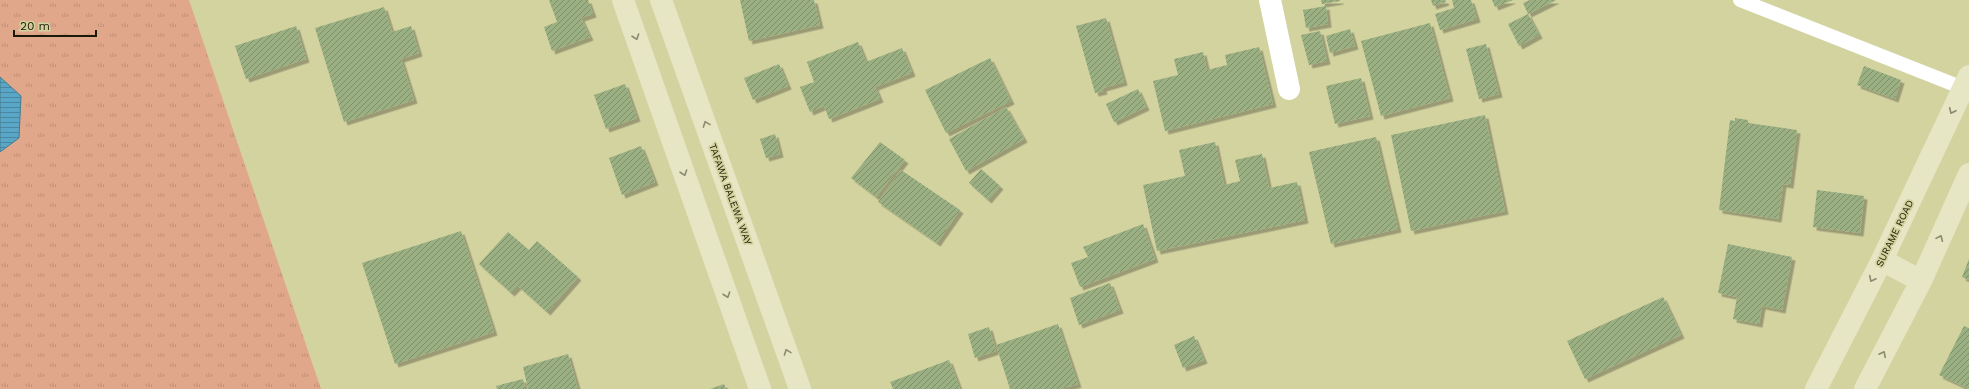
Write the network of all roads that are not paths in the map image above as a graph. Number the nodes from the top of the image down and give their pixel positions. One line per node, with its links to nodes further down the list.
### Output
1 (624, 0): 10 (main road, one-way to 10)
2 (661, 0): 11 (main road, TAFAWA BALEWA WAY, one-way to 2)
3 (1270, 0): 6 (street)
4 (1740, 0): 5 (lane)
5 (1966, 82): 8 (main road, SURAME ROAD, one-way to 8)
6 (1289, 89)
7 (1969, 174): 9 (main road, one-way to 7)
8 (1882, 260): 9 (main road); 12 (main road, SURAME ROAD, one-way to 12)
9 (1920, 281): 13 (main road, one-way to 9)
10 (760, 389)
11 (800, 389)
12 (1816, 389)
13 (1865, 389)

